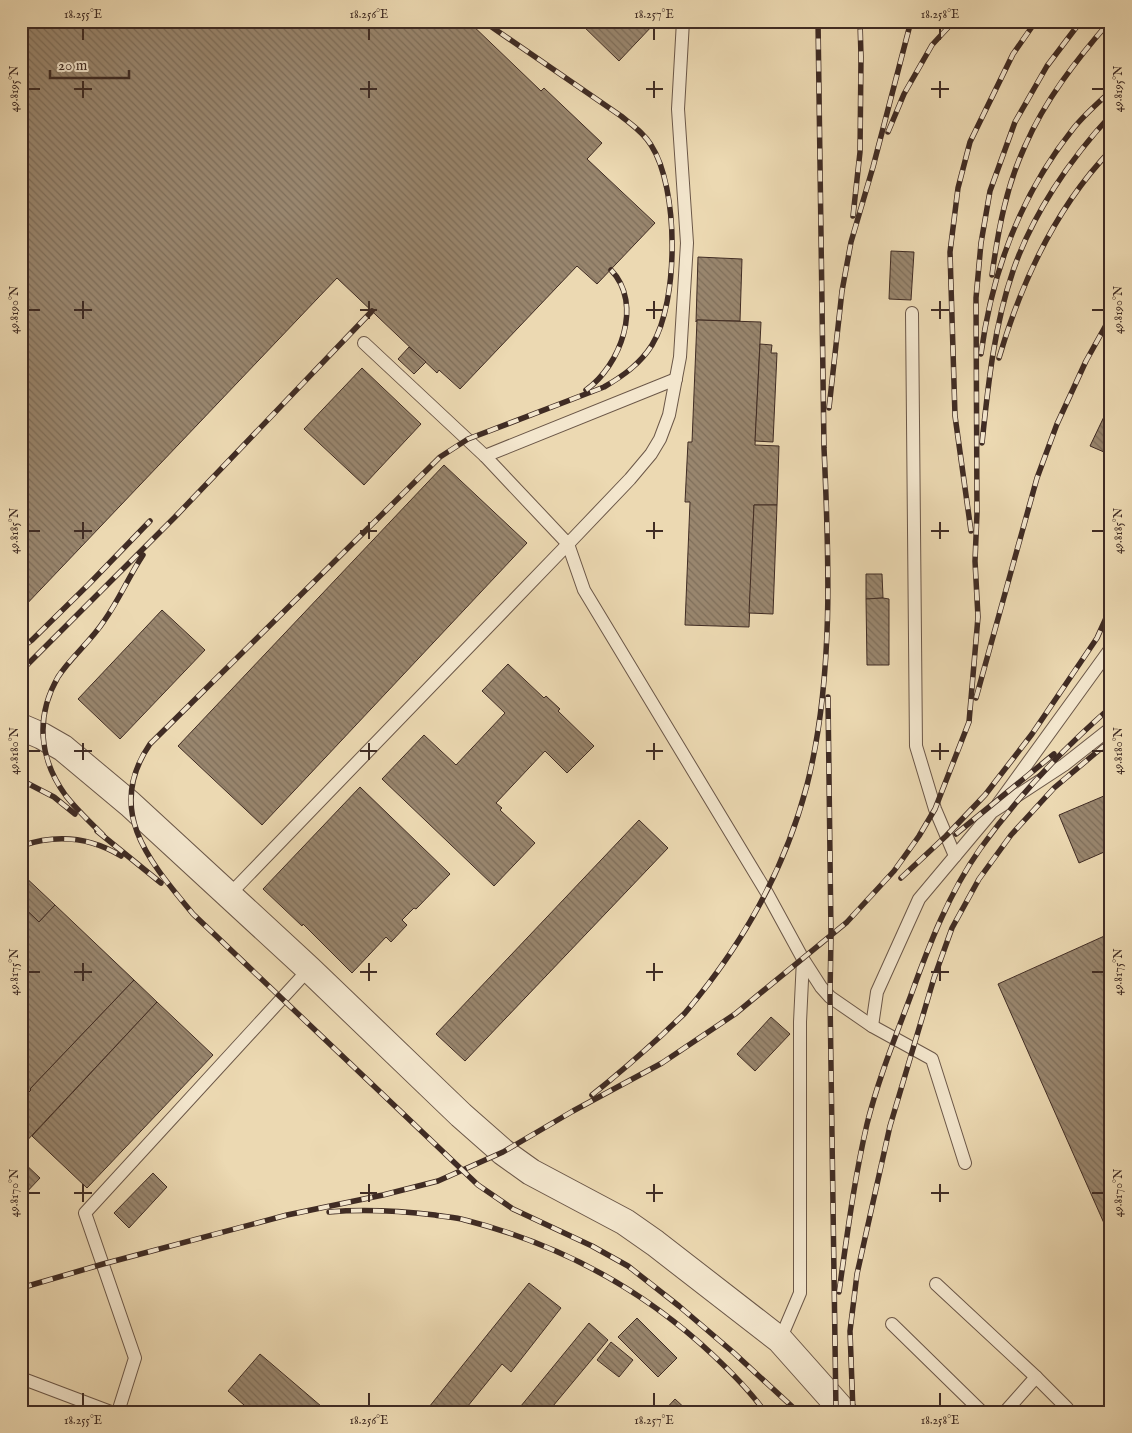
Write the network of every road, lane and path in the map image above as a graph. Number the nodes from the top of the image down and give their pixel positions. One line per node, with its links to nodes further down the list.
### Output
1 (683, 21): 4 (lane)
2 (912, 313): 11 (lane)
3 (364, 343): 5 (lane)
4 (676, 379): 5 (lane); 6 (lane)
5 (485, 456): 6 (lane)
6 (568, 544): 12 (lane); 13 (lane)
7 (1111, 648): 10 (lane)
8 (21, 727): 12 (street)
9 (1111, 728): 10 (lane)
10 (992, 812): 11 (lane)
11 (955, 856): 15 (lane)
12 (229, 895): 14 (street)
13 (802, 959): 15 (lane); 19 (lane)
14 (309, 969): 19 (street); 23 (lane)
15 (872, 1026): 16 (lane)
16 (965, 1163)
17 (936, 1284): 20 (lane)
18 (892, 1324): 25 (lane)
19 (780, 1340): 24 (street)
20 (1036, 1377): 26 (lane); 27 (lane)
21 (21, 1378): 22 (lane)
22 (111, 1412)
23 (118, 1412)
24 (844, 1412)
25 (982, 1412)
26 (1005, 1412)
27 (1064, 1412)

